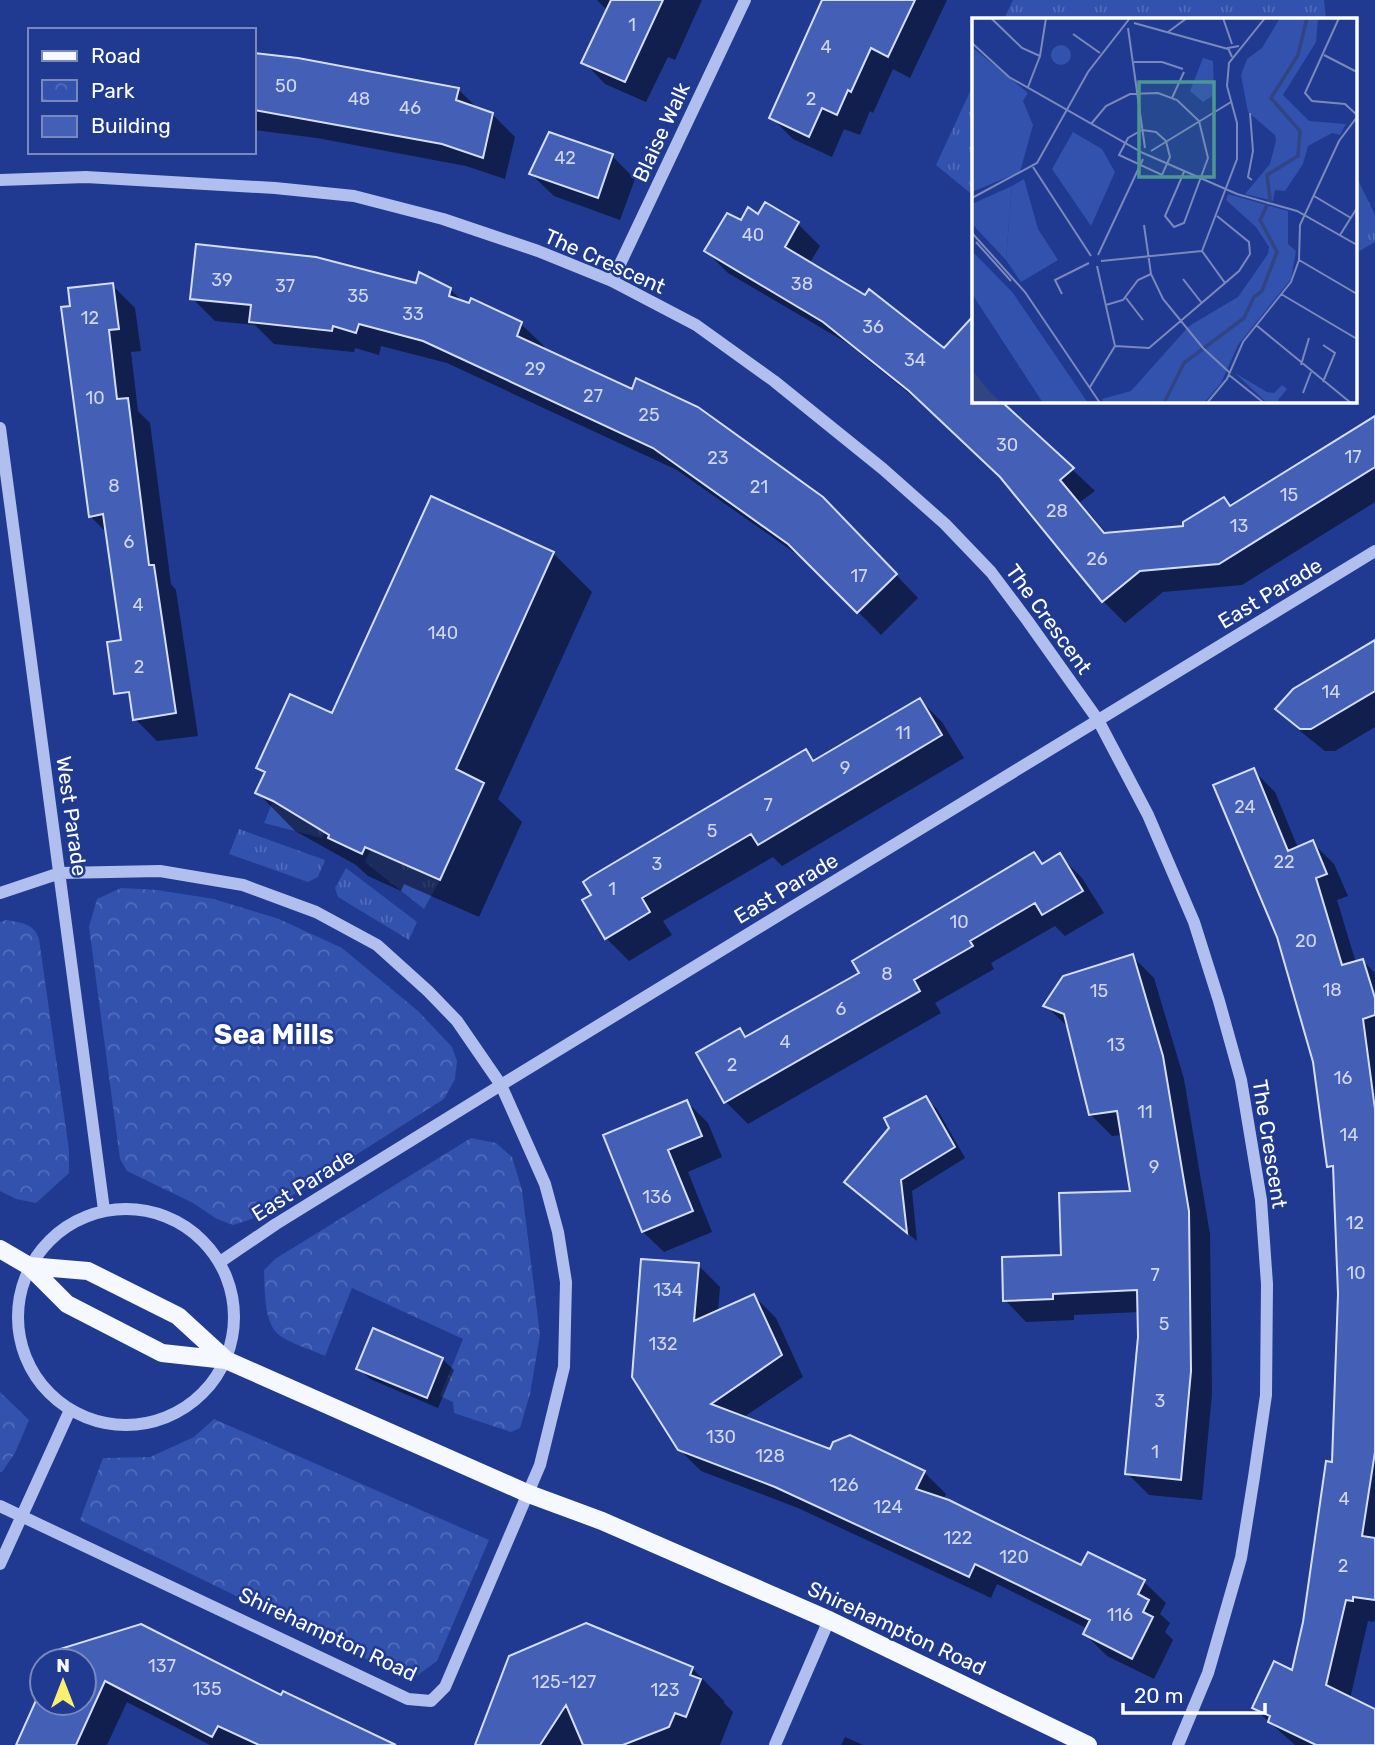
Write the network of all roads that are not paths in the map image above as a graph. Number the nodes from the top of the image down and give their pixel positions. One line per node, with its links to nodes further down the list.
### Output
1 (745, 0): 3 (street, Blaise Walk)
2 (0, 180): 3 (street, The Crescent)
3 (612, 281): 6 (street, The Crescent)
4 (0, 428): 7 (street, West Parade)
5 (1375, 551): 6 (street, East Parade)
6 (1098, 720): 9 (street, East Parade); 23 (street, The Crescent)
7 (60, 873): 8 (street, Shirehampton Road); 9 (street, Shirehampton Road); 10 (street, West Parade)
8 (0, 893)
9 (501, 1085): 12 (street, East Parade); 16 (street, Shirehampton Road)
10 (104, 1210): 12 (street); 13 (street)
11 (0, 1249): 13 (main road, Shirehampton Road)
12 (220, 1262): 14 (street)
13 (29, 1266): 14 (main road, Shirehampton Road); 14 (main road, Shirehampton Road); 15 (street)
14 (226, 1360): 15 (street); 16 (main road, Shirehampton Road)
15 (70, 1410): 18 (street)
16 (529, 1494): 18 (street, Shirehampton Road); 20 (main road, Shirehampton Road)
17 (0, 1506): 18 (street, Shirehampton Road)
18 (21, 1516): 19 (street)
19 (0, 1564)
20 (829, 1620): 21 (street); 22 (main road, Shirehampton Road)
21 (775, 1745)
22 (1088, 1745)
23 (1178, 1745)

